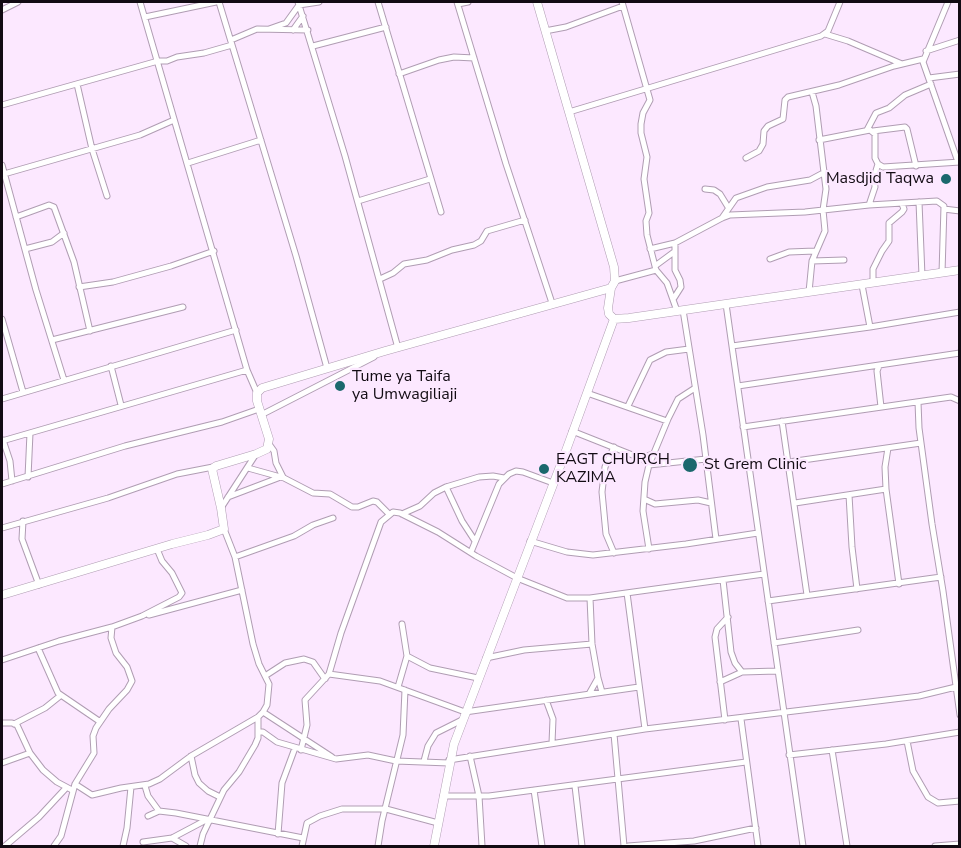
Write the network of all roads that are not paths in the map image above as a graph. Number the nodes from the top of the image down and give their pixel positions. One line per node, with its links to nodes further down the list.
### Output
1 (18, 2): 13 (street)
2 (140, 2): 15 (street)
3 (217, 2): 15 (street); 23 (street)
4 (319, 2): 10 (street)
5 (378, 2): 16 (street)
6 (468, 2): 11 (street)
7 (537, 2): 20 (street)
8 (840, 2): 21 (street)
9 (948, 2): 26 (street)
10 (301, 3): 14 (street); 17 (street)
11 (457, 3): 25 (street)
12 (623, 4): 20 (street); 36 (street)
13 (2, 10)
14 (303, 16): 18 (street); 19 (street)
15 (145, 17): 30 (street)
16 (386, 27): 24 (street); 32 (street)
17 (269, 29): 18 (street); 23 (street)
18 (293, 30): 19 (street)
19 (308, 30): 24 (street)
20 (545, 31): 39 (street)
21 (825, 34): 31 (street); 36 (street)
22 (960, 40): 26 (street)
23 (231, 43): 30 (street); 42 (street)
24 (313, 46): 56 (street)
25 (472, 49): 27 (street); 28 (street)
26 (926, 51): 29 (street)
27 (465, 56): 28 (street); 32 (street)
28 (474, 58): 67 (street)
29 (923, 59): 31 (street); 34 (street)
30 (158, 61): 35 (street); 40 (street)
31 (904, 64): 37 (street)
32 (399, 74): 53 (street)
33 (960, 74): 34 (street)
34 (930, 81): 41 (street); 46 (street)
35 (77, 84): 38 (street); 44 (street)
36 (648, 88): 39 (street); 71 (street)
37 (812, 92): 43 (street); 45 (street)
38 (2, 105)
39 (569, 111): 84 (street)
40 (174, 120): 44 (street); 47 (street)
41 (870, 130): 43 (street); 48 (street); 50 (street)
42 (261, 140): 47 (street); 107 (street)
43 (819, 140): 51 (street)
44 (92, 148): 52 (street); 55 (street)
45 (747, 158)
46 (959, 162): 50 (street)
47 (188, 163): 72 (street)
48 (878, 164): 50 (street); 59 (street)
49 (2, 165): 52 (street)
50 (916, 166)
51 (825, 172): 60 (street); 62 (street)
52 (4, 174): 65 (street)
53 (430, 179): 56 (street); 64 (street)
54 (705, 189): 60 (street)
55 (107, 196)
56 (357, 201): 82 (street)
57 (919, 202): 58 (street); 61 (street); 81 (street)
58 (902, 204): 59 (street); 83 (street)
59 (869, 205): 62 (street)
60 (728, 207): 66 (street)
61 (944, 209): 63 (street); 80 (street)
62 (823, 210): 66 (street); 73 (street)
63 (960, 211)
64 (441, 212)
65 (16, 218): 68 (street); 70 (street)
66 (722, 218): 69 (street)
67 (525, 220): 82 (street); 89 (street)
68 (64, 233): 70 (street); 86 (street)
69 (675, 243): 71 (street); 74 (street)
70 (25, 249): 99 (street)
71 (650, 249): 78 (street)
72 (214, 251): 86 (street); 97 (street)
73 (815, 251): 75 (street); 77 (street)
74 (674, 252): 78 (street); 88 (street)
75 (770, 259)
76 (844, 260): 77 (street)
77 (812, 261): 87 (street)
78 (656, 268): 84 (street); 88 (street)
79 (960, 270): 80 (street)
80 (942, 273): 81 (street)
81 (922, 276): 83 (street)
82 (380, 279): 101 (street)
83 (873, 282): 85 (street)
84 (613, 284): 89 (street); 95 (street)
85 (862, 285): 87 (street); 96 (street)
86 (79, 287): 98 (street)
87 (809, 292): 90 (street)
88 (674, 298): 92 (street)
89 (552, 303): 101 (street)
90 (726, 304): 92 (street); 100 (street)
91 (183, 307): 98 (street)
92 (680, 310): 95 (street); 102 (street)
93 (960, 312): 96 (street)
94 (2, 319): 112 (street)
95 (614, 319): 114 (street)
96 (870, 327): 100 (street)
97 (236, 330): 105 (street); 108 (street)
98 (90, 331): 99 (street)
99 (52, 340): 109 (street)
100 (732, 346): 110 (street)
101 (398, 348): 103 (street)
102 (689, 349): 111 (street); 119 (street)
103 (385, 351): 107 (street); 121 (street)
104 (960, 353): 106 (street)
105 (111, 366): 109 (street); 118 (street)
106 (879, 366): 110 (street); 120 (street)
107 (327, 368): 113 (street)
108 (247, 370): 113 (street); 118 (street)
109 (64, 380): 112 (street)
110 (738, 386): 125 (street)
111 (695, 388): 123 (street); 137 (street)
112 (23, 392): 115 (street)
113 (257, 393): 121 (street)
114 (587, 393): 119 (street); 127 (street)
115 (2, 399)
116 (960, 401): 117 (street)
117 (918, 402): 120 (street); 130 (street)
118 (121, 405): 128 (street)
119 (628, 406): 122 (street)
120 (881, 407): 124 (street)
121 (260, 412): 131 (street); 142 (street)
122 (659, 418): 123 (street); 126 (street)
123 (667, 421): 126 (street)
124 (782, 421): 125 (street); 138 (street)
125 (743, 427): 166 (street)
126 (664, 429): 134 (street)
127 (572, 431): 132 (street); 146 (street)
128 (30, 433): 129 (street); 142 (street)
129 (2, 441): 145 (street)
130 (921, 443): 133 (street); 178 (street)
131 (269, 444): 135 (street); 143 (street)
132 (615, 447): 136 (street); 170 (street)
133 (888, 448): 138 (street); 149 (street)
134 (655, 453): 136 (street); 139 (street)
135 (256, 454): 140 (street); 141 (street)
136 (641, 457): 139 (street)
137 (706, 459): 139 (street); 150 (street)
138 (789, 462): 156 (street)
139 (650, 465): 153 (street)
140 (213, 467): 158 (street); 163 (street)
141 (248, 468): 143 (street); 152 (street)
142 (28, 477): 145 (street)
143 (282, 478): 152 (street); 160 (street)
144 (504, 478): 146 (street); 148 (street); 168 (street)
145 (12, 481): 147 (street)
146 (553, 483): 169 (street)
147 (2, 484)
148 (446, 487): 161 (street); 168 (street)
149 (886, 489): 151 (street); 181 (street)
150 (710, 490): 154 (street); 155 (street)
151 (849, 495): 156 (street); 183 (street)
152 (228, 497): 158 (street)
153 (644, 499): 157 (street); 159 (street)
154 (698, 500): 155 (street); 157 (street)
155 (711, 503): 167 (street)
156 (795, 503): 188 (street)
157 (658, 504): 159 (street)
158 (221, 508): 165 (street)
159 (643, 511): 172 (street)
160 (389, 514): 161 (street); 208 (street)
161 (402, 514): 173 (street)
162 (333, 518): 176 (street)
163 (22, 521): 164 (street); 182 (street)
164 (2, 528)
165 (224, 529): 171 (street); 176 (street)
166 (758, 532): 167 (street); 177 (street)
167 (716, 539): 172 (street)
168 (475, 541): 173 (street)
169 (530, 541): 174 (street); 179 (street)
170 (608, 542): 174 (street); 175 (street)
171 (157, 549): 182 (street); 185 (street)
172 (649, 549): 175 (street)
173 (471, 552): 179 (street)
174 (604, 554): 175 (street)
175 (614, 554)
176 (235, 557): 184 (street)
177 (764, 574): 180 (street); 191 (street)
178 (941, 577): 181 (street); 214 (street)
179 (517, 578): 190 (street); 203 (street)
180 (723, 580): 186 (street); 195 (street)
181 (899, 584): 183 (street)
182 (39, 585): 187 (street)
183 (857, 589): 188 (street)
184 (242, 590): 192 (street); 207 (street)
185 (182, 593): 192 (street); 194 (street)
186 (627, 593): 189 (street); 213 (street)
187 (2, 595)
188 (807, 595): 191 (street)
189 (590, 598): 190 (street); 193 (street)
190 (581, 599): 193 (street)
191 (768, 601): 199 (street)
192 (188, 605): 194 (street)
193 (590, 612): 200 (street)
194 (142, 616): 197 (street)
195 (728, 617): 206 (street); 211 (street)
196 (402, 624): 202 (street)
197 (112, 627): 201 (street); 226 (street)
198 (858, 630): 199 (street)
199 (774, 643): 205 (street)
200 (592, 644): 203 (street); 210 (street)
201 (38, 648): 204 (street); 218 (street)
202 (407, 656): 209 (street); 212 (street)
203 (486, 658): 209 (street)
204 (2, 660)
205 (777, 671): 206 (street); 220 (street)
206 (742, 672): 211 (street)
207 (265, 676): 208 (street); 221 (street)
208 (327, 677): 212 (street); 233 (street)
209 (478, 678): 223 (street)
210 (597, 678): 216 (street); 217 (street)
211 (720, 682): 225 (street)
212 (398, 687): 215 (street)
213 (639, 687): 216 (street); 229 (street)
214 (957, 687): 220 (street); 222 (street)
215 (405, 690): 223 (street); 243 (street)
216 (602, 692): 217 (street)
217 (589, 694): 219 (street)
218 (60, 696): 226 (street); 228 (street)
219 (546, 700): 223 (street); 235 (street)
220 (783, 714): 224 (street); 239 (street)
221 (261, 715): 230 (street); 233 (street); 240 (street)
222 (960, 715)
223 (464, 716): 244 (street); 246 (street)
224 (741, 719): 225 (street); 247 (street)
225 (725, 720): 229 (street)
226 (99, 721): 253 (street)
227 (2, 723): 228 (street)
228 (15, 724): 238 (street)
229 (645, 729): 232 (street)
230 (258, 732): 236 (street); 258 (street)
231 (960, 732): 234 (street)
232 (614, 734): 235 (street); 250 (street)
233 (304, 738): 236 (street); 242 (street)
234 (907, 741): 237 (street); 259 (street)
235 (552, 743): 241 (street)
236 (298, 749): 242 (street); 268 (street)
237 (832, 750): 239 (street); 289 (street)
238 (30, 753): 248 (street); 253 (street)
239 (789, 755): 288 (street)
240 (190, 756): 245 (street); 249 (street)
241 (470, 756): 246 (street); 257 (street)
242 (336, 759): 243 (street)
243 (396, 761): 244 (street); 260 (street)
244 (424, 761): 246 (street)
245 (183, 762): 249 (street); 251 (street)
246 (449, 762): 256 (street)
247 (746, 762): 250 (street); 267 (street)
248 (2, 763)
249 (192, 767): 258 (street)
250 (618, 780): 252 (street); 286 (street)
251 (145, 786): 254 (street); 261 (street)
252 (575, 786): 255 (street); 285 (street)
253 (71, 787): 254 (street); 269 (street); 274 (street)
254 (130, 787): 277 (street)
255 (534, 790): 257 (street); 284 (street)
256 (442, 796): 257 (street); 266 (street)
257 (478, 796): 283 (street)
258 (220, 797): 264 (street)
259 (960, 801)
260 (386, 809): 262 (street); 265 (street); 271 (street)
261 (159, 812): 263 (street); 264 (street)
262 (397, 813): 265 (street); 266 (street)
263 (148, 816)
264 (208, 820): 268 (street); 270 (street); 279 (street)
265 (382, 821): 281 (street)
266 (438, 823): 282 (street)
267 (756, 828): 286 (street); 287 (street)
268 (278, 834): 271 (street)
269 (61, 836): 275 (street); 276 (street)
270 (172, 838): 272 (street); 278 (street)
271 (303, 838): 280 (street)
272 (143, 842)
273 (960, 844): 290 (street)
274 (5, 846)
275 (54, 846)
276 (62, 846)
277 (123, 846)
278 (186, 846)
279 (200, 846)
280 (302, 846)
281 (378, 846)
282 (434, 846)
283 (482, 846)
284 (542, 846)
285 (582, 846)
286 (626, 846)
287 (758, 846)
288 (803, 846)
289 (847, 846)
290 (935, 846)

